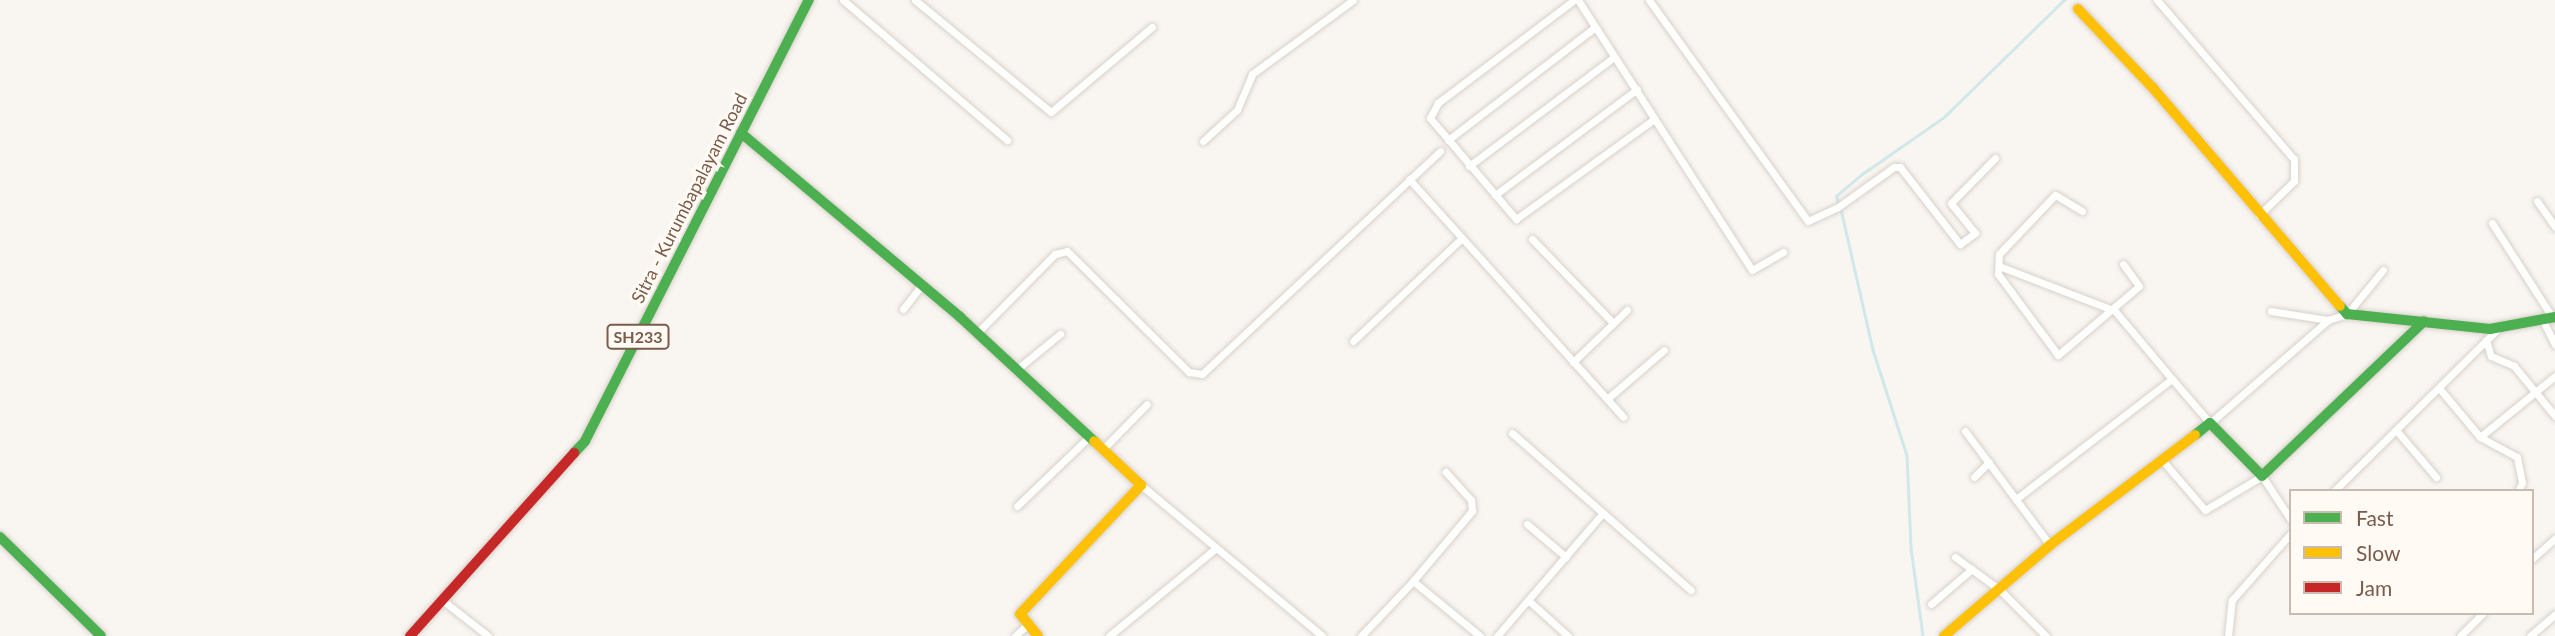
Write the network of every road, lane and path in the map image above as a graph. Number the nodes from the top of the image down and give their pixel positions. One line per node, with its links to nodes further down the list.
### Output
1 (809, 0): 14 (street, Sitra - Kurumbapalayam Road / SH233)
2 (843, 0): 15 (street)
3 (915, 0): 9 (street)
4 (1353, 0): 17 (street)
5 (1576, 0): 10 (street); 16 (street)
6 (1649, 0): 19 (street)
7 (2157, 0): 25 (street)
8 (2078, 9): 25 (street)
9 (1152, 27)
10 (1595, 27): 11 (street); 16 (street)
11 (1614, 57): 12 (street); 20 (street)
12 (1637, 89): 13 (street); 22 (street)
13 (1654, 118): 22 (street); 30 (street)
14 (741, 133): 34 (street); 96 (street, Sitra - Kurumbapalayam Road / SH233)
15 (1007, 139)
16 (1448, 140): 20 (street)
17 (1203, 141)
18 (1440, 151): 21 (street)
19 (1995, 158)
20 (1469, 166): 22 (street)
21 (1409, 179): 28 (street); 45 (street)
22 (1495, 195)
23 (2537, 201): 27 (street)
24 (2082, 211): 32 (street)
25 (2258, 216): 39 (street)
26 (2491, 223): 40 (street)
27 (2555, 227)
28 (1462, 238): 48 (street); 51 (street)
29 (1532, 239): 43 (street)
30 (1783, 252)
31 (2123, 264): 37 (street)
32 (1999, 266): 37 (street); 37 (street)
33 (2383, 270): 39 (street)
34 (922, 285): 35 (street); 45 (street)
35 (903, 309)
36 (1627, 310): 43 (street)
37 (2115, 310): 54 (street)
38 (2271, 311): 41 (street)
39 (2347, 314): 41 (street); 42 (street)
40 (2550, 318): 44 (street); 49 (street)
41 (2328, 320): 61 (street)
42 (2424, 321): 44 (street); 71 (street)
43 (1613, 323): 51 (street)
44 (2499, 327): 47 (street)
45 (977, 333): 52 (street)
46 (1060, 334): 52 (street)
47 (2486, 340): 55 (street); 56 (street)
48 (1353, 341)
49 (2555, 345)
50 (1664, 350): 57 (street)
51 (1573, 362): 57 (street)
52 (1016, 370): 65 (street)
53 (2555, 376): 56 (street)
54 (2172, 379): 61 (street); 77 (street)
55 (2439, 388): 62 (street); 66 (street)
56 (2535, 393): 59 (street); 66 (street)
57 (1607, 399): 60 (street)
58 (1147, 404): 67 (street)
59 (2555, 416)
60 (1623, 417)
61 (2210, 423): 68 (street); 71 (street)
62 (2396, 430): 73 (street); 75 (street)
63 (1965, 431): 69 (street)
64 (1512, 433): 79 (street)
65 (1088, 437): 67 (street); 78 (street)
66 (2480, 438): 76 (street)
67 (1102, 450): 74 (street)
68 (2162, 460): 71 (street); 85 (street)
69 (1989, 462): 72 (street); 77 (street)
70 (1446, 472): 93 (street)
71 (2262, 476): 80 (street)
72 (1975, 477)
73 (2436, 477)
74 (1141, 485): 87 (street); 101 (street)
75 (2336, 489)
76 (2519, 489)
77 (2016, 499): 85 (street)
78 (1017, 506)
79 (1602, 514): 89 (street); 94 (street)
80 (2289, 517)
81 (1527, 524): 89 (street)
82 (2289, 535): 116 (street)
83 (2555, 538): 88 (street)
84 (0, 539): 103 (street)
85 (2050, 545): 95 (street)
86 (2534, 545): 88 (street)
87 (1215, 549): 108 (street); 109 (street)
88 (2543, 549): 91 (street)
89 (1566, 557): 97 (street)
90 (1955, 557): 92 (street)
91 (2534, 557)
92 (1972, 569): 95 (street); 98 (street)
93 (1413, 581): 110 (street); 111 (street)
94 (1691, 590)
95 (2000, 590): 102 (street); 114 (street)
96 (442, 600): 104 (street, Sitra - Kurumbapalayam Road / SH233); 105 (street)
97 (1528, 600): 112 (street); 113 (street)
98 (1931, 604)
99 (2555, 614): 118 (street)
100 (2481, 615): 117 (street)
101 (1028, 624): 106 (street); 107 (street)
102 (2043, 633): 115 (street)
103 (101, 636)
104 (410, 636)
105 (488, 636)
106 (1015, 636)
107 (1038, 636)
108 (1109, 636)
109 (1322, 636)
110 (1361, 636)
111 (1480, 636)
112 (1497, 636)
113 (1568, 636)
114 (1944, 636)
115 (2033, 636)
116 (2228, 636)
117 (2460, 636)
118 (2530, 636)

